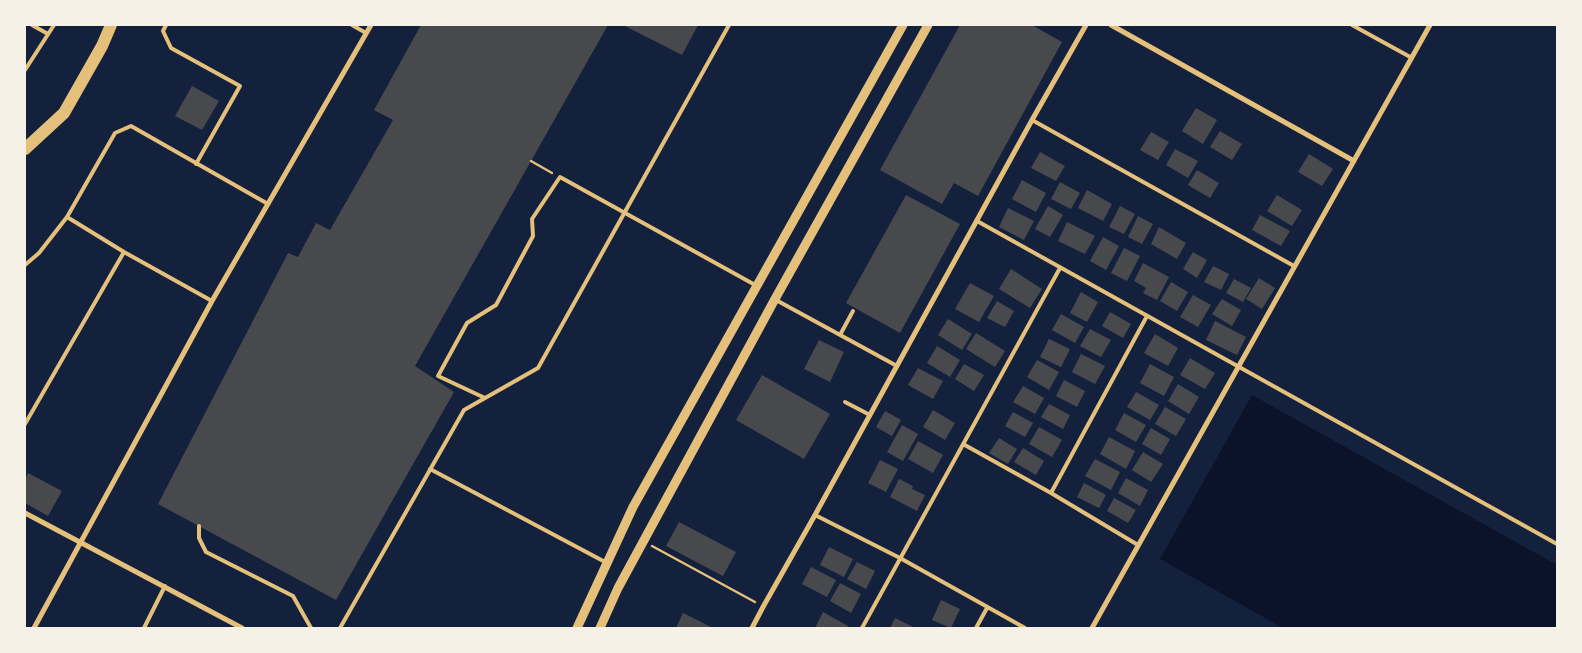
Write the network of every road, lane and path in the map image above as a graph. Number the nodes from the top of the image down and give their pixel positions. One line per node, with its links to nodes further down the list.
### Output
1 (32, 25): 14 (lane)
2 (54, 25): 14 (lane)
3 (110, 25): 19 (main road)
4 (166, 25): 22 (lane)
5 (352, 25): 15 (lane)
6 (371, 25): 15 (street)
7 (729, 25): 25 (lane)
8 (903, 25): 32 (street)
9 (928, 25): 33 (street)
10 (1086, 25): 18 (street)
11 (1111, 25): 21 (street)
12 (1352, 25): 16 (lane)
13 (1430, 25): 16 (street)
14 (48, 34): 17 (lane)
15 (366, 34): 24 (street)
16 (1412, 58): 21 (street)
17 (25, 70)
18 (1032, 120): 27 (street); 30 (lane)
19 (25, 149)
20 (531, 161): 23 (path)
21 (1354, 161): 30 (street)
22 (196, 164): 24 (lane); 26 (lane)
23 (560, 177): 25 (lane); 40 (lane)
24 (268, 204): 34 (street)
25 (624, 213): 32 (lane); 40 (lane)
26 (67, 217): 28 (lane); 29 (lane)
27 (977, 221): 31 (lane); 38 (street)
28 (124, 252): 34 (lane); 43 (lane)
29 (25, 265)
30 (1294, 266): 39 (street)
31 (1060, 268): 36 (lane); 44 (lane)
32 (757, 286): 55 (street)
33 (775, 299): 37 (lane); 50 (street)
34 (212, 301): 51 (street)
35 (853, 311): 37 (lane)
36 (1147, 316): 39 (lane); 46 (lane)
37 (840, 335): 38 (lane)
38 (897, 366): 42 (street)
39 (1239, 366): 52 (lane); 53 (street)
40 (485, 398): 45 (lane)
41 (845, 402): 42 (lane)
42 (870, 415): 48 (street)
43 (25, 424)
44 (963, 444): 46 (lane); 54 (lane)
45 (430, 469): 55 (lane); 63 (lane)
46 (1051, 493): 53 (lane)
47 (25, 513): 51 (street)
48 (815, 514): 54 (lane); 57 (street)
49 (199, 526): 62 (lane)
50 (643, 540): 57 (path); 65 (street)
51 (82, 543): 56 (street); 59 (street)
52 (1557, 544)
53 (1138, 545): 70 (street)
54 (900, 558): 58 (lane); 67 (lane)
55 (608, 563): 64 (street)
56 (165, 586): 60 (lane); 61 (street)
57 (762, 606): 66 (street)
58 (987, 608): 68 (lane); 69 (lane)
59 (34, 628)
60 (144, 628)
61 (242, 628)
62 (312, 628)
63 (340, 628)
64 (577, 628)
65 (600, 628)
66 (752, 628)
67 (862, 628)
68 (976, 628)
69 (1024, 628)
70 (1092, 628)

